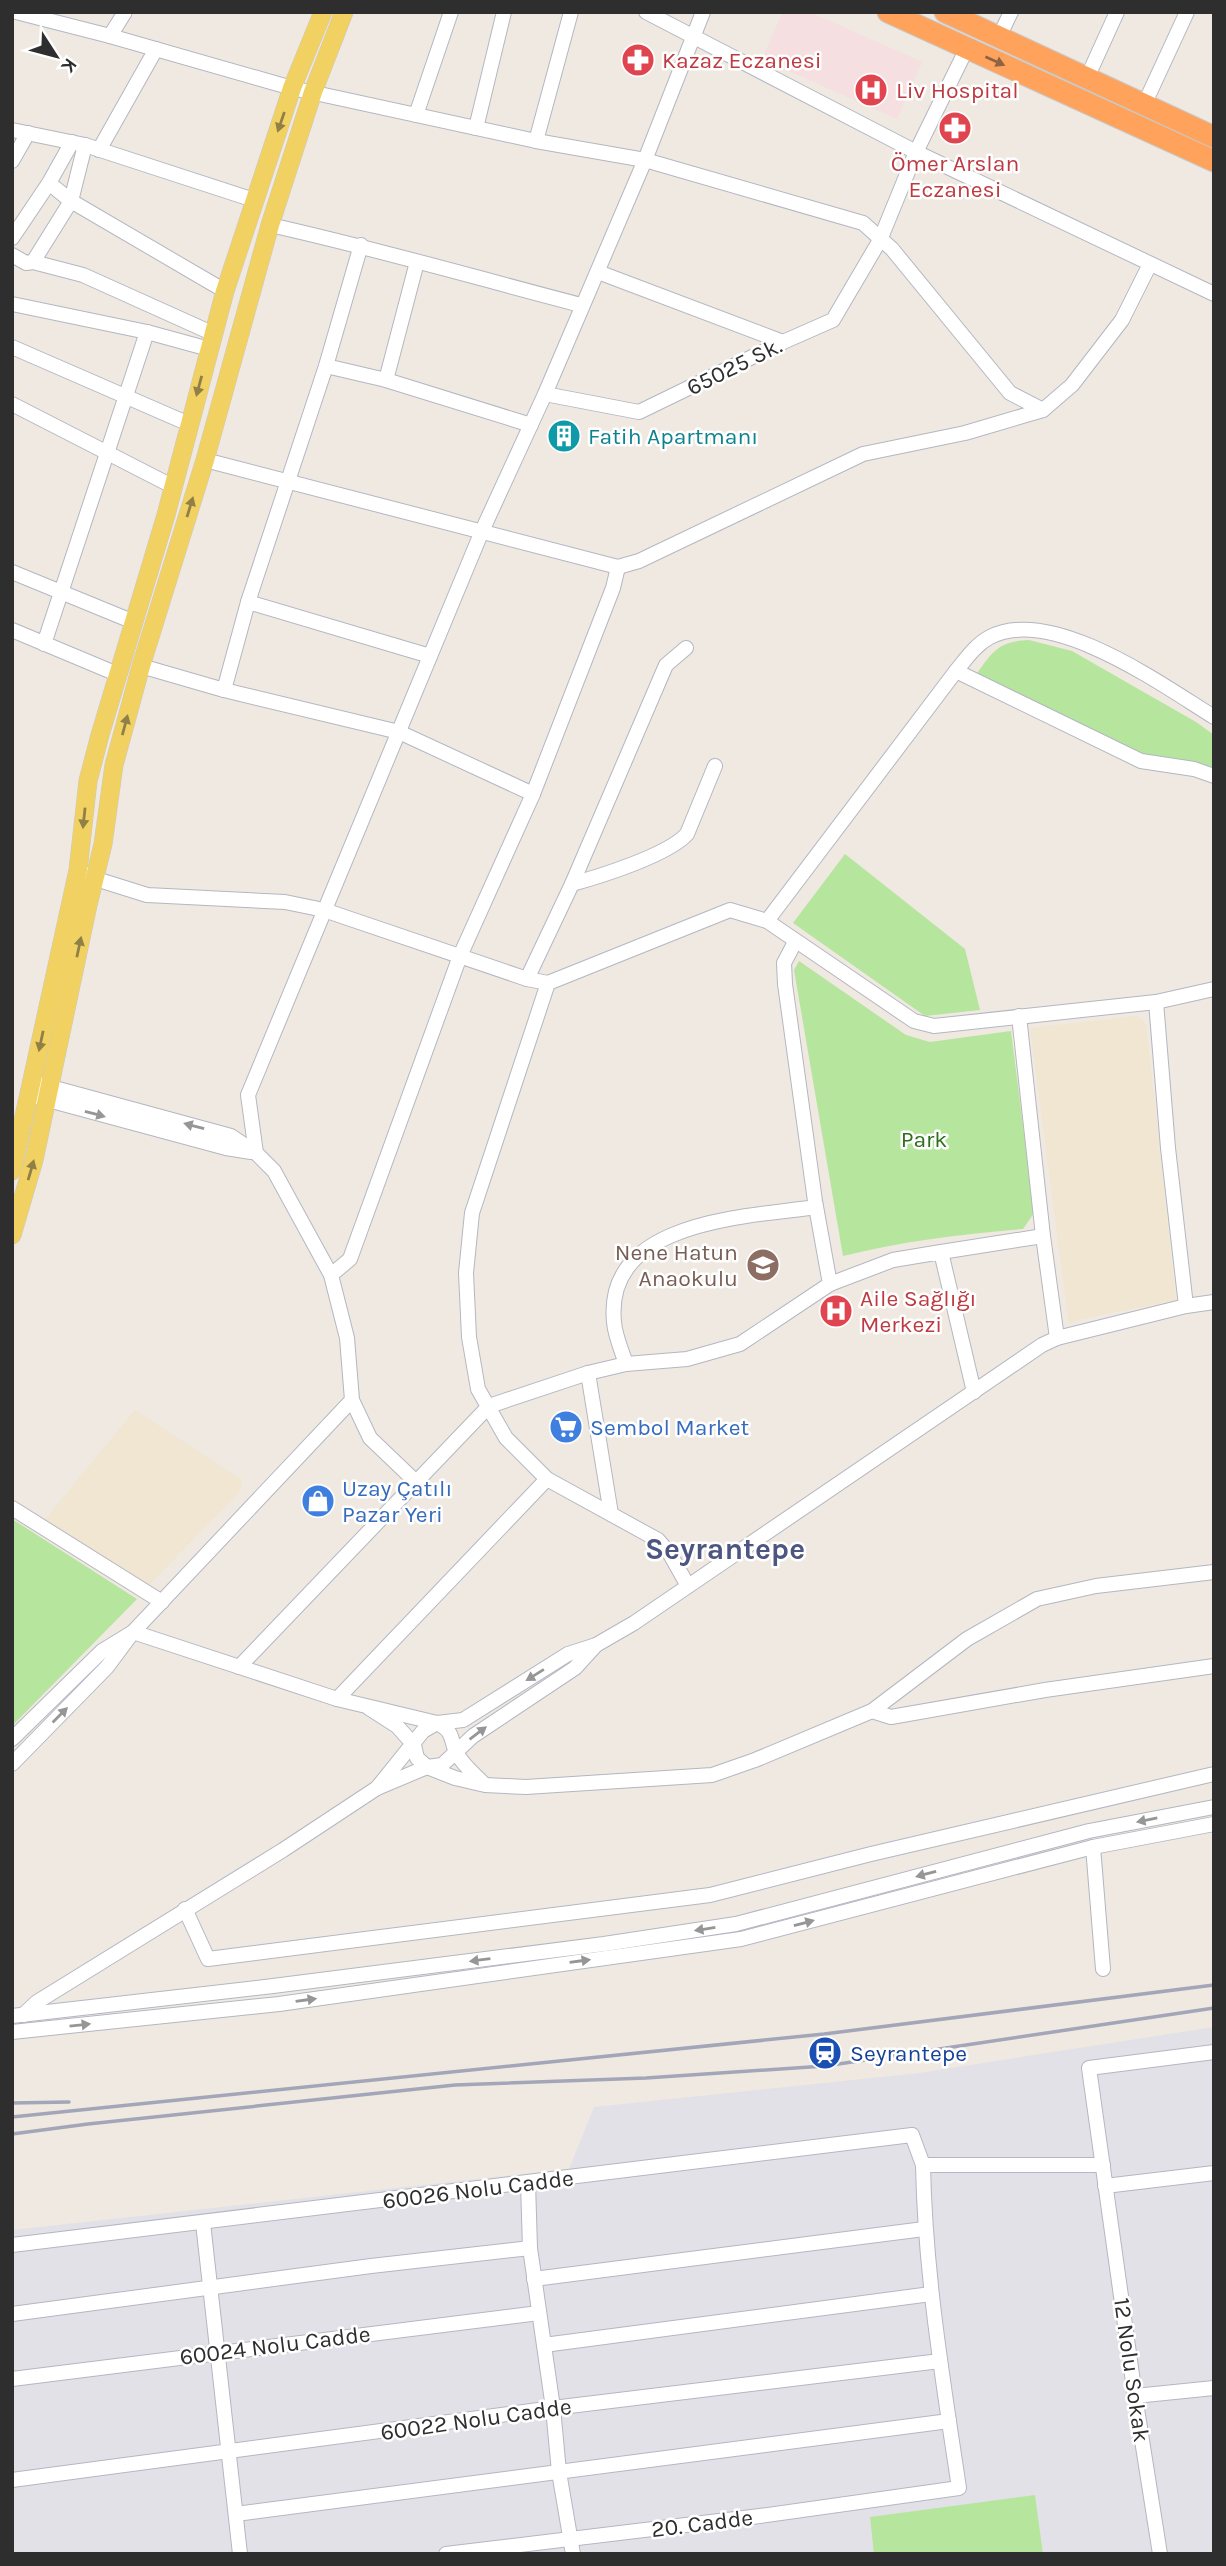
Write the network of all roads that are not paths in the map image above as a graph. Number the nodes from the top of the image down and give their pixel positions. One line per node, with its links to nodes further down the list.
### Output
1 (16, 12): 15 (street)
2 (125, 12): 15 (street)
3 (323, 12): 21 (main road)
4 (344, 12): 22 (main road)
5 (451, 12): 24 (street)
6 (504, 12): 25 (street)
7 (572, 12): 29 (street)
8 (646, 12): 16 (street)
9 (703, 12): 16 (street)
10 (888, 12): 18 (highway)
11 (945, 12): 17 (highway)
12 (1012, 12): 17 (street)
13 (1117, 12): 20 (street)
14 (1187, 12): 23 (street)
15 (110, 36): 19 (street)
16 (693, 36): 32 (street); 34 (street)
17 (999, 37): 20 (highway)
18 (967, 48): 32 (street, 65025 Sk.); 35 (highway, one-way to 35)
19 (156, 49): 21 (street); 31 (street)
20 (1087, 78): 23 (highway)
21 (292, 88): 22 (street); 37 (main road, one-way to 37)
22 (313, 92): 24 (street); 39 (main road)
23 (1144, 104): 28 (highway)
24 (416, 115): 25 (street)
25 (476, 128): 29 (street)
26 (12, 130): 27 (street)
27 (29, 133): 30 (street); 33 (street)
28 (1214, 137)
29 (536, 141): 34 (street)
30 (78, 144): 31 (street); 36 (street); 38 (street)
31 (99, 150): 37 (street)
32 (916, 152): 41 (street, 65025 Sk.); 46 (street)
33 (12, 160)
34 (645, 160): 41 (street); 47 (street)
35 (1214, 161)
36 (49, 183): 38 (street); 40 (street)
37 (254, 200): 48 (main road)
38 (71, 201): 44 (street); 48 (street)
39 (270, 225): 42 (street); 65 (main road)
40 (12, 238)
41 (880, 240): 54 (street, 65025 Sk.); 61 (street)
42 (360, 245): 45 (street); 56 (street)
43 (12, 255): 44 (street)
44 (33, 261): 53 (street)
45 (416, 262): 51 (street); 57 (street)
46 (1150, 264): 49 (street); 61 (street)
47 (598, 272): 51 (street); 54 (street)
48 (225, 291): 53 (main road)
49 (1214, 294)
50 (12, 304): 52 (street)
51 (581, 305): 58 (street)
52 (146, 332): 53 (street); 59 (street)
53 (212, 341): 62 (main road, one-way to 62)
54 (783, 342): 58 (street, 65025 Sk.)
55 (12, 347): 59 (street)
56 (327, 366): 57 (street); 66 (street)
57 (386, 380): 63 (street)
58 (545, 394): 63 (street)
59 (126, 398): 62 (street); 64 (street)
60 (12, 404): 64 (street)
61 (1043, 410): 69 (street)
62 (189, 424): 67 (main road)
63 (531, 425): 68 (street)
64 (108, 452): 67 (street); 71 (street)
65 (205, 460): 66 (street); 78 (main road, one-way to 65)
66 (287, 481): 68 (street); 72 (street)
67 (174, 487): 73 (main road)
68 (482, 531): 69 (street); 77 (street)
69 (618, 567): 86 (street)
70 (12, 572): 71 (street)
71 (62, 594): 73 (street); 75 (street)
72 (248, 603): 77 (street); 81 (street)
73 (134, 622): 80 (main road)
74 (12, 630): 75 (street)
75 (44, 644): 80 (street)
76 (686, 648): 89 (street)
77 (430, 656): 83 (street)
78 (141, 666): 81 (street); 88 (main road, one-way to 78)
79 (956, 671): 82 (street); 85 (street); 91 (street)
80 (117, 674): 87 (main road, one-way to 87)
81 (224, 690): 83 (street)
82 (1214, 717)
83 (400, 732): 86 (street); 90 (street)
84 (715, 766): 89 (street)
85 (1214, 776)
86 (533, 794): 93 (street)
87 (78, 870): 88 (street); 99 (main road, one-way to 99)
88 (96, 879): 90 (street); 99 (main road, one-way to 88)
89 (572, 884): 94 (street)
90 (324, 910): 93 (street); 100 (street)
91 (767, 921): 92 (street); 95 (street)
92 (795, 942): 98 (street); 102 (street)
93 (460, 956): 94 (street); 106 (street)
94 (527, 979): 95 (street)
95 (548, 983): 115 (street)
96 (1214, 989): 97 (street)
97 (1156, 1002): 98 (street); 109 (street)
98 (1019, 1016): 104 (street)
99 (40, 1091): 100 (street); 101 (main road); 103 (main road, one-way to 99)
100 (256, 1153): 106 (street)
101 (12, 1171)
102 (816, 1207): 107 (street); 111 (street)
103 (12, 1235)
104 (1043, 1236): 105 (street); 110 (street)
105 (940, 1252): 107 (street); 113 (street)
106 (331, 1275): 114 (street)
107 (830, 1284): 111 (street)
108 (1214, 1302): 109 (street)
109 (1186, 1306): 110 (street)
110 (1057, 1338): 113 (street)
111 (626, 1364): 112 (street)
112 (588, 1373): 115 (street); 119 (street)
113 (974, 1392): 121 (street)
114 (352, 1399): 117 (street); 122 (street)
115 (489, 1406): 116 (street); 117 (street)
116 (547, 1479): 119 (street); 127 (street)
117 (415, 1481): 126 (street)
118 (12, 1508): 122 (street)
119 (611, 1514): 121 (street)
120 (1214, 1572): 129 (street)
121 (688, 1586): 124 (street)
122 (162, 1602): 123 (street)
123 (132, 1632): 126 (street); 131 (street); 134 (street, one-way to 123)
124 (596, 1645): 130 (street, one-way to 130); 133 (street, one-way to 124)
125 (1214, 1665): 129 (street)
126 (239, 1667): 127 (street)
127 (337, 1699): 128 (street)
128 (369, 1708): 130 (street); 132 (street)
129 (872, 1711): 137 (street)
130 (437, 1723): 132 (street); 133 (street)
131 (12, 1739)
132 (414, 1745): 135 (street); 138 (street)
133 (456, 1753): 135 (street); 137 (street)
134 (12, 1764)
135 (427, 1767): 137 (street); 138 (street)
136 (1214, 1774): 142 (street)
137 (485, 1785)
138 (377, 1788): 142 (street)
139 (1214, 1807): 144 (street, one-way to 144)
140 (1214, 1824): 141 (street)
141 (1093, 1847): 143 (street); 145 (street, one-way to 141)
142 (185, 1909): 144 (street)
143 (1103, 1969)
144 (18, 2016)
145 (12, 2032)
146 (1214, 2052): 148 (street, 12 Nolu Sokak)
147 (923, 2165): 148 (street); 150 (street, 60026 Nolu Cadde); 153 (street)
148 (1103, 2165): 151 (street, 12 Nolu Sokak)
149 (1214, 2173): 151 (street)
150 (528, 2183): 152 (street, 60026 Nolu Cadde); 155 (street)
151 (1105, 2186): 166 (street, 12 Nolu Sokak)
152 (203, 2223): 154 (street, 60026 Nolu Cadde); 157 (street)
153 (924, 2229): 156 (street); 158 (street)
154 (12, 2245)
155 (530, 2248): 156 (street); 157 (street)
156 (534, 2279): 159 (street)
157 (211, 2288): 160 (street); 162 (street)
158 (931, 2294): 161 (street); 163 (street)
159 (539, 2313): 161 (street); 162 (street, 60024 Nolu Cadde)
160 (12, 2314)
161 (544, 2345): 167 (street)
162 (219, 2352): 164 (street, 60024 Nolu Cadde); 169 (street)
163 (940, 2361): 167 (street, 60022 Nolu Cadde); 168 (street)
164 (12, 2378)
165 (1214, 2388): 166 (street)
166 (1135, 2396): 177 (street, 12 Nolu Sokak)
167 (553, 2409): 169 (street, 60022 Nolu Cadde); 170 (street)
168 (949, 2421): 170 (street); 173 (street, 20. Cadde)
169 (230, 2453): 171 (street, 60022 Nolu Cadde); 172 (street)
170 (559, 2472): 172 (street); 173 (street)
171 (12, 2480)
172 (236, 2514): 174 (street)
173 (572, 2538): 175 (street, 20. Cadde); 176 (street)
174 (240, 2554)
175 (446, 2554)
176 (573, 2554)
177 (1160, 2554)

